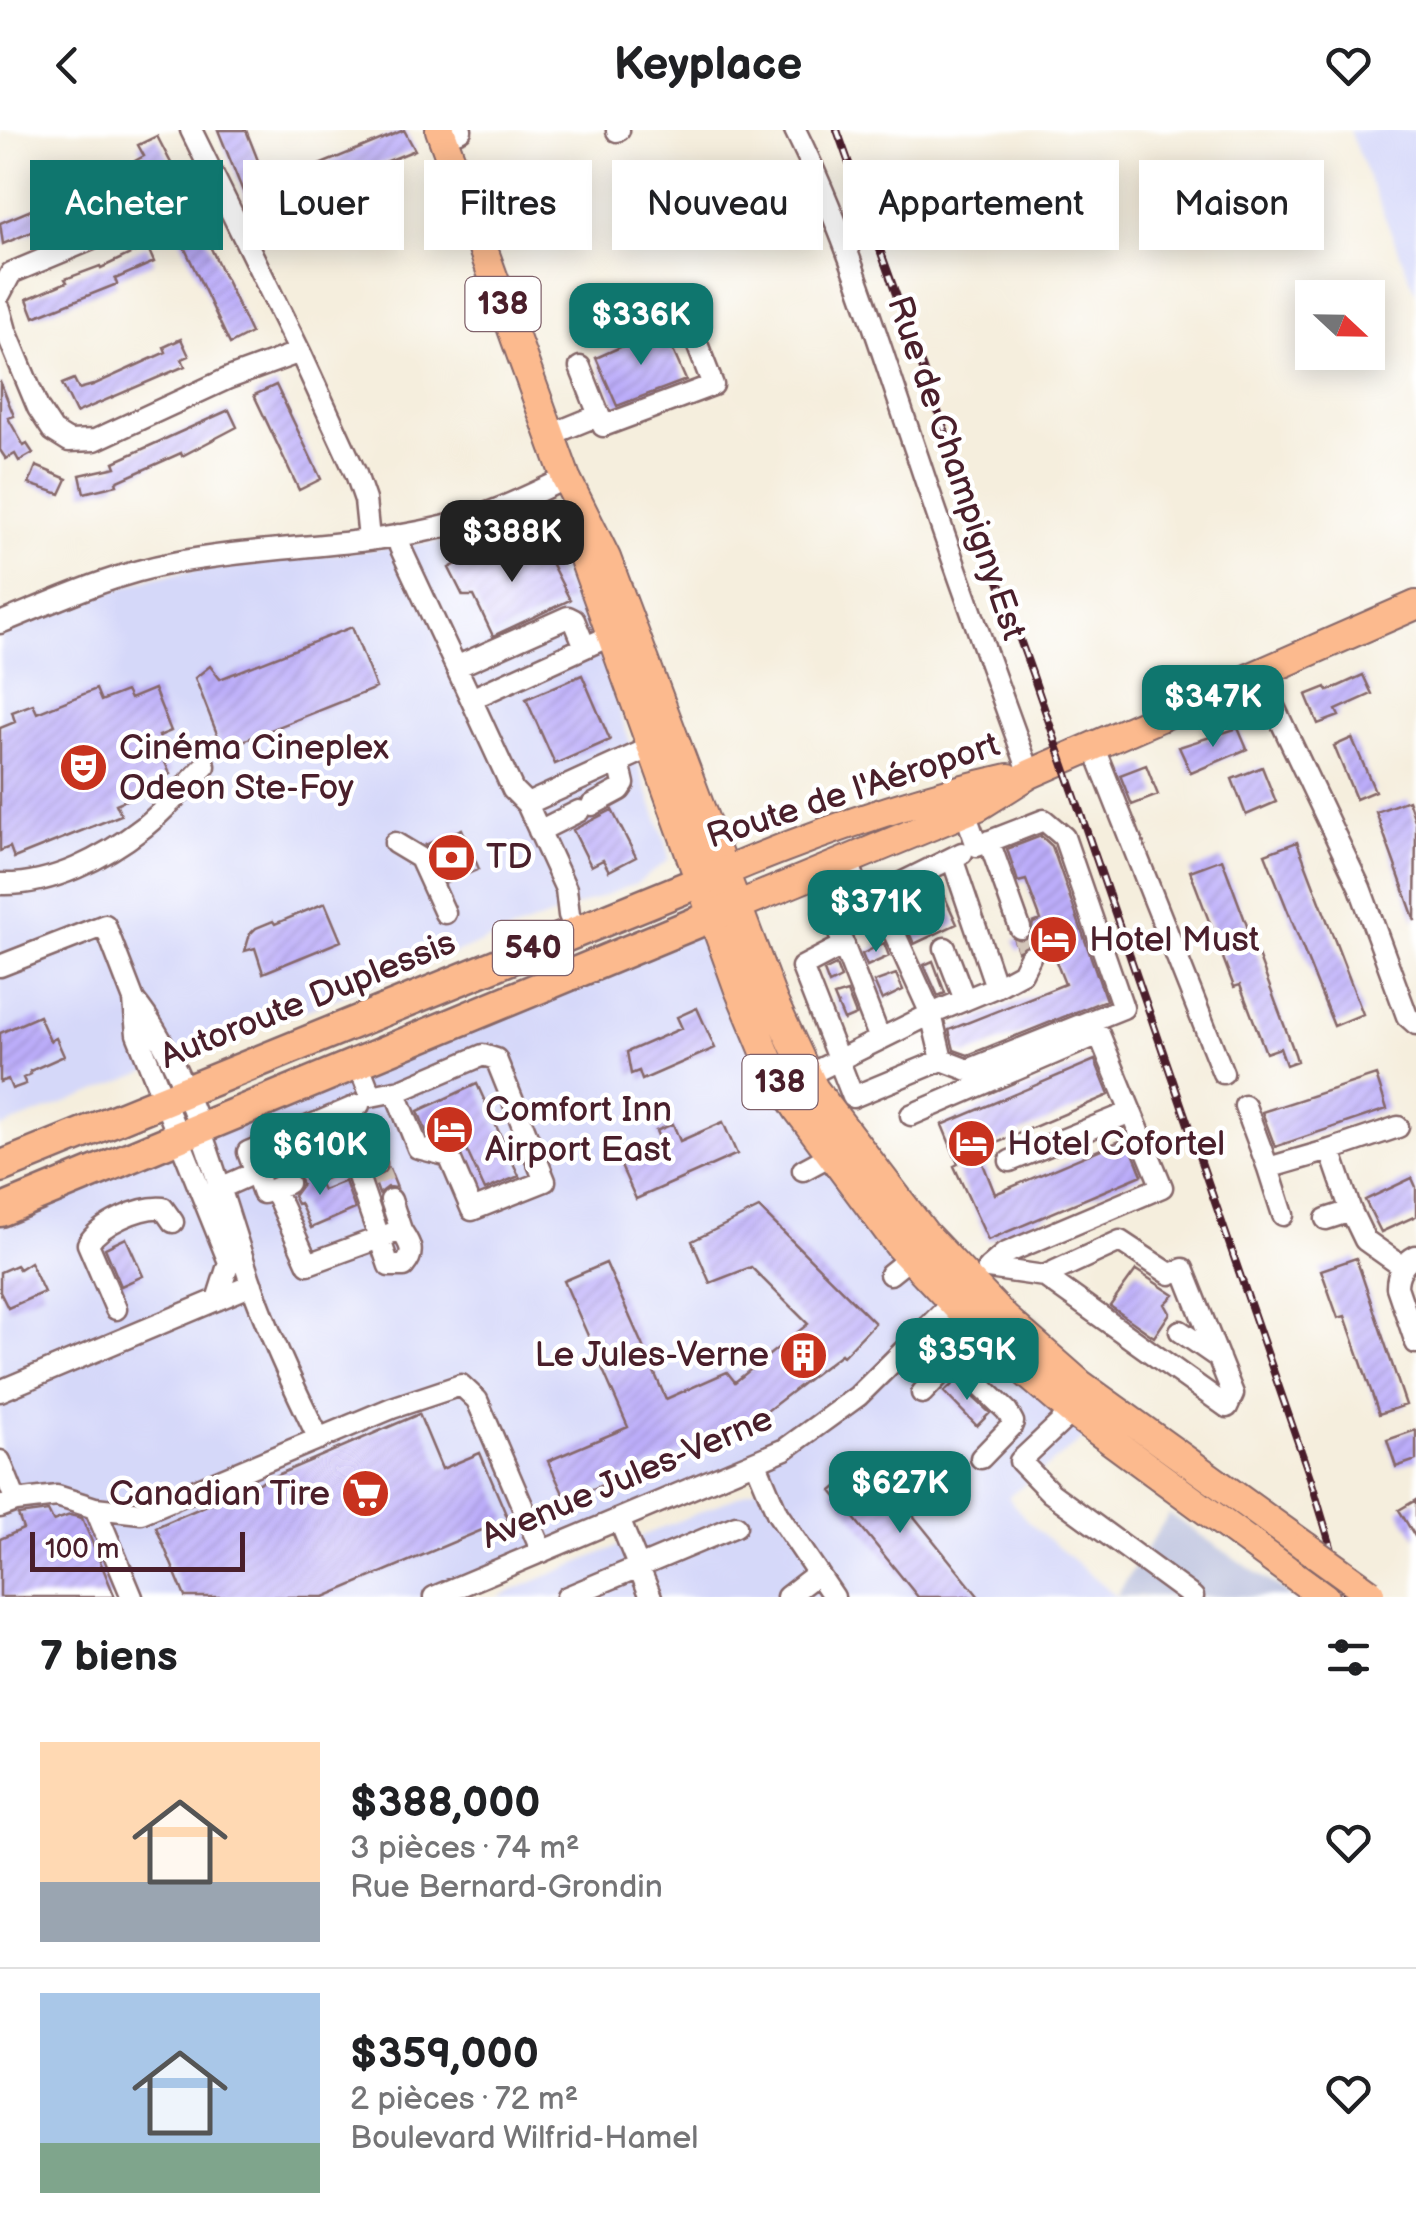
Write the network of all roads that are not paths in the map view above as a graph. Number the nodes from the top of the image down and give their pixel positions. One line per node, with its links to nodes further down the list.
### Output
1 (190, 130): 4 (street)
2 (795, 130): 28 (street, Rue de Champigny Est)
3 (448, 132): 13 (main road, 138)
4 (204, 160)
5 (223, 199): 10 (street)
6 (66, 250): 7 (street)
7 (0, 294)
8 (0, 309): 10 (street)
9 (687, 318): 12 (street)
10 (300, 352): 16 (street)
11 (580, 367): 12 (street)
12 (599, 415): 13 (street)
13 (550, 435): 14 (main road, 138)
14 (566, 478): 15 (street); 19 (main road, 138); 36 (main road)
15 (398, 535): 16 (street); 21 (street)
16 (369, 538): 18 (street)
17 (1416, 606): 22 (main road, Route de l'Aéroport)
18 (0, 623)
19 (612, 635): 20 (street); 24 (main road, 138)
20 (585, 648): 21 (street); 23 (street)
21 (456, 667): 23 (street)
22 (1260, 675): 25 (main road, Route de l'Aéroport); 50 (street)
23 (471, 699): 29 (street)
24 (652, 748): 26 (street); 36 (main road, 138)
25 (1094, 748): 28 (main road, Route de l'Aéroport); 55 (street)
26 (620, 762): 29 (street); 31 (street)
27 (205, 766): 37 (street)
28 (1030, 774): 30 (main road, Route de l'Aéroport); 36 (main road, Route de l'Aéroport)
29 (527, 804): 31 (street)
30 (964, 812): 33 (street); 35 (main road, Route de l'Aéroport)
31 (539, 831): 42 (street)
32 (395, 844): 40 (street)
33 (983, 844): 34 (street); 41 (street); 53 (street)
34 (952, 858): 38 (street); 47 (street)
35 (848, 860): 38 (street); 39 (main road, Route de l'Aéroport)
36 (713, 876): 39 (main road, 138); 42 (highway, Autoroute Duplessis / 540)
37 (0, 884)
38 (869, 899): 43 (street); 49 (street)
39 (725, 910): 54 (highway, 540); 56 (main road); 68 (main road, 138)
40 (445, 913)
41 (1020, 928)
42 (576, 930): 58 (highway, Autoroute Duplessis / 540)
43 (844, 945): 51 (street); 52 (street)
44 (945, 948): 48 (street)
45 (1030, 957): 47 (street)
46 (0, 966): 58 (street)
47 (996, 987): 48 (street)
48 (965, 1000): 49 (street)
49 (931, 1014): 51 (street); 53 (street)
50 (1416, 1024)
51 (880, 1039): 52 (street)
52 (837, 1060): 53 (street); 56 (street)
53 (942, 1060)
54 (358, 1063): 59 (street); 65 (highway, 540)
55 (1223, 1074)
56 (806, 1076): 91 (main road, 138)
57 (395, 1090): 57 (street); 59 (street)
58 (174, 1096): 65 (street); 73 (highway, Autoroute Duplessis / 540)
59 (365, 1101): 63 (street); 76 (street)
60 (1245, 1106): 74 (street)
61 (1131, 1112): 62 (street); 70 (street); 89 (street)
62 (911, 1115)
63 (354, 1127): 66 (street); 69 (street); 72 (street)
64 (1398, 1127): 67 (street)
65 (188, 1133): 78 (street); 80 (highway, 540)
66 (306, 1150)
67 (1330, 1150): 74 (street); 81 (street)
68 (831, 1155): 75 (street); 91 (main road, 138)
69 (351, 1156): 77 (street); 86 (street)
70 (1010, 1161)
71 (279, 1162): 76 (street)
72 (376, 1164)
73 (0, 1167)
74 (1268, 1168): 82 (street)
75 (803, 1170)
76 (254, 1172): 78 (street); 86 (street)
77 (314, 1172)
78 (211, 1192): 87 (street); 90 (street)
79 (390, 1200): 85 (street)
80 (0, 1211)
81 (1352, 1211): 83 (street); 88 (street)
82 (1283, 1215)
83 (1326, 1218)
84 (173, 1222): 93 (street)
85 (401, 1230): 86 (street); 86 (street)
86 (378, 1237)
87 (229, 1262): 90 (street); 92 (street)
88 (1410, 1262): 95 (street)
89 (1044, 1276): 96 (street); 96 (street)
90 (246, 1288): 92 (street); 100 (street)
91 (961, 1294): 99 (main road); 103 (street, Avenue Jules-Verne); 112 (main road, 138, bridge)
92 (217, 1300): 97 (street)
93 (116, 1309)
94 (1180, 1331): 96 (street)
95 (1416, 1343)
96 (1218, 1358)
97 (0, 1391)
98 (922, 1393): 101 (street)
99 (1072, 1412): 119 (street); 120 (main road)
100 (319, 1438): 105 (street); 108 (street)
101 (981, 1458)
102 (0, 1461): 104 (street)
103 (756, 1462): 106 (street, Avenue Jules-Verne); 110 (street)
104 (8, 1504): 105 (street)
105 (94, 1508): 113 (street)
106 (619, 1519): 108 (street, Avenue Jules-Verne); 109 (street)
107 (736, 1526): 109 (street)
108 (542, 1552): 111 (street, Avenue Jules-Verne)
109 (638, 1567): 115 (street); 116 (street)
110 (818, 1573): 117 (street); 118 (street)
111 (474, 1589): 114 (street, Avenue Jules-Verne)
112 (1373, 1595)
113 (132, 1597)
114 (434, 1597)
115 (567, 1597)
116 (650, 1597)
117 (787, 1597)
118 (834, 1597)
119 (1193, 1597)
120 (1324, 1597)

